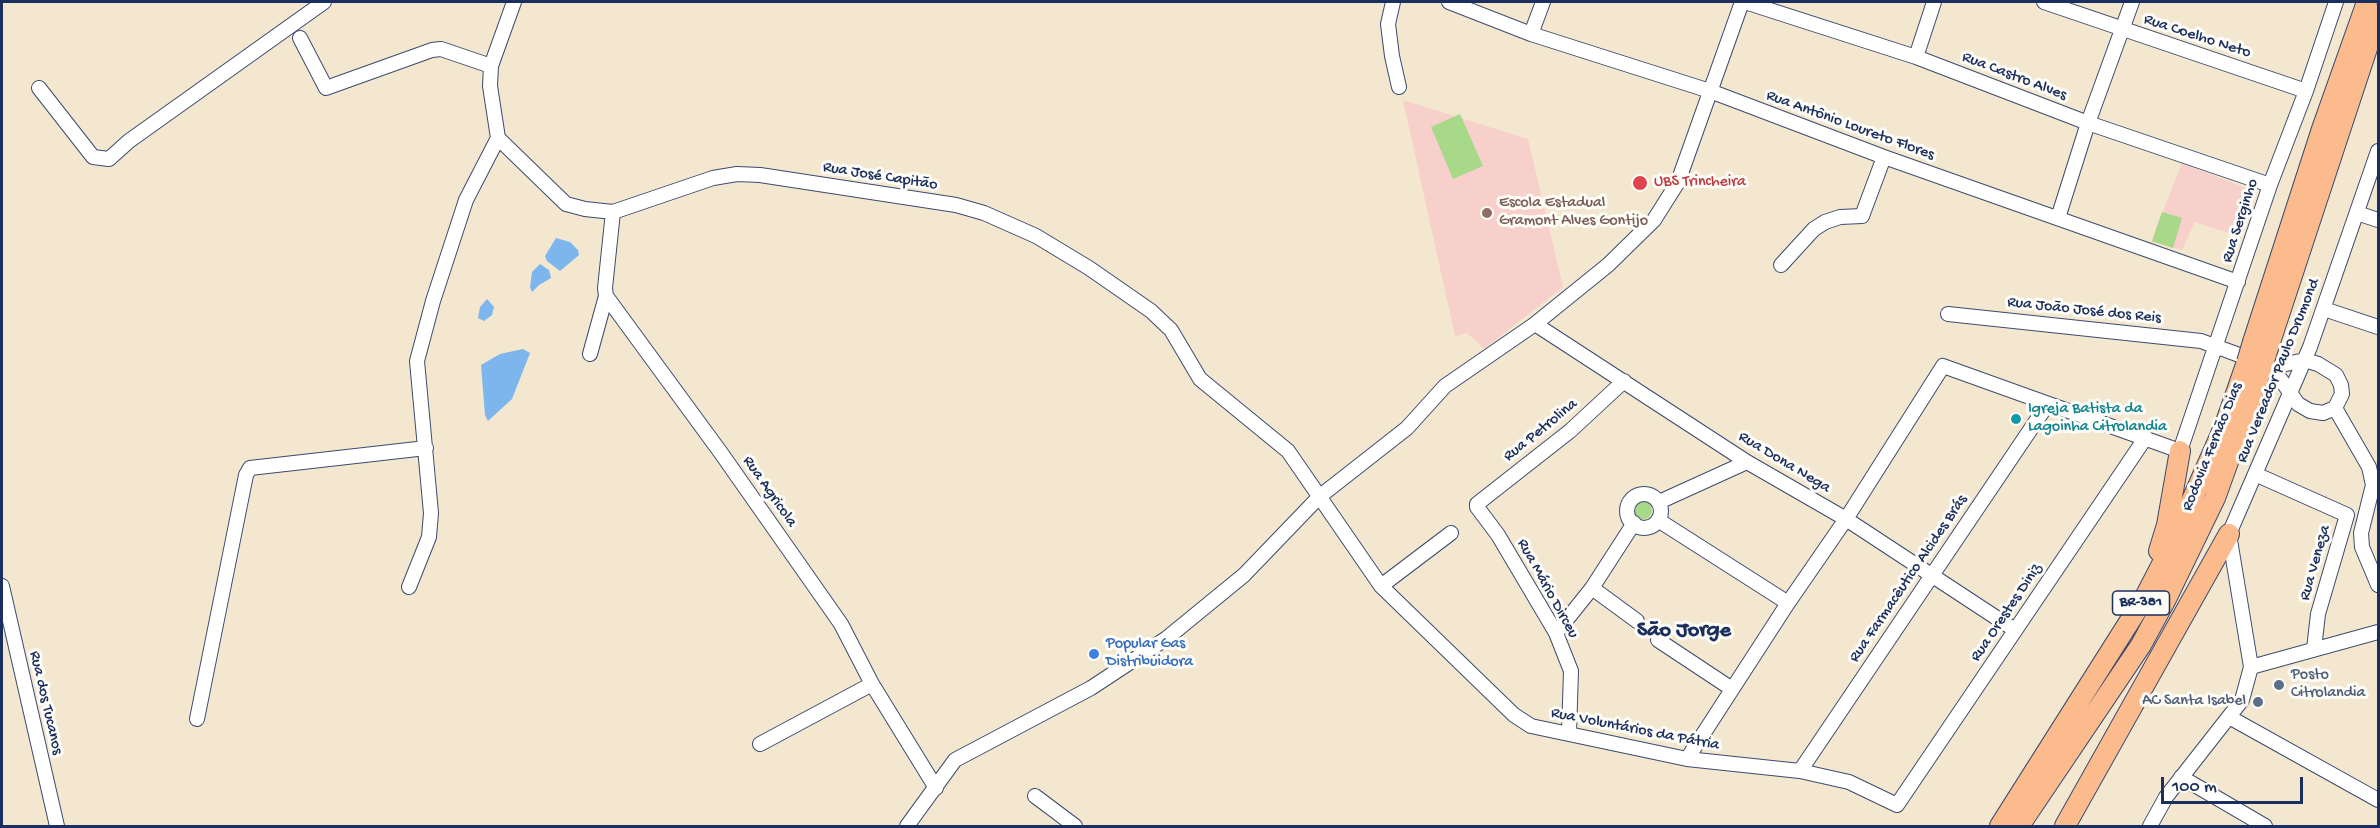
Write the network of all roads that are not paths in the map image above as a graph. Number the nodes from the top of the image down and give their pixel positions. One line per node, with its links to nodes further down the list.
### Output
1 (324, 2): 19 (street)
2 (514, 2): 17 (street)
3 (1393, 2): 18 (street)
4 (1449, 2): 14 (street, Rua Antônio Loureto Flores)
5 (1543, 2): 14 (street)
6 (1744, 2): 16 (street, Rua Castro Alves); 20 (street)
7 (1934, 2): 16 (street)
8 (2044, 2): 13 (street, Rua Coelho Neto)
9 (2132, 2): 13 (street)
10 (2336, 2): 21 (street, Rua Serginho)
11 (2367, 2): 40 (highway, Rodovia Fernão Dias / BR-381)
12 (2379, 15): 40 (highway, Rodovia Fernão Dias / BR-381)
13 (2123, 30): 21 (street, Rua Coelho Neto); 22 (street)
14 (1531, 34): 20 (street, Rua Antônio Loureto Flores)
15 (300, 38): 17 (street)
16 (1916, 57): 22 (street, Rua Castro Alves)
17 (491, 66): 23 (street)
18 (1399, 87)
19 (39, 88)
20 (1710, 91): 25 (street, Rua Antônio Loureto Flores); 36 (street)
21 (2306, 91): 26 (street, Rua Serginho)
22 (2088, 123): 26 (street, Rua Castro Alves); 29 (street)
23 (498, 138): 27 (street, Rua José Capitão); 47 (street)
24 (2379, 151): 28 (street, Rua Vereador Paulo Drumond)
25 (1884, 157): 29 (street, Rua Antônio Loureto Flores); 31 (street)
26 (2270, 185): 32 (street, Rua Serginho)
27 (614, 212): 33 (street); 51 (street, Rua José Capitão)
28 (2357, 213): 30 (street); 34 (street, Rua Vereador Paulo Drumond)
29 (2058, 218): 32 (street, Rua Antônio Loureto Flores)
30 (2379, 220)
31 (1781, 265)
32 (2238, 282): 38 (street, Rua Serginho)
33 (606, 296): 39 (street); 74 (street, Rua Agricola)
34 (2324, 309): 37 (street); 41 (street, Rua Vereador Paulo Drumond)
35 (1948, 314): 38 (street, Rua João José dos Reis)
36 (1536, 324): 42 (street, Rua Dona Nega); 51 (street)
37 (2379, 327)
38 (2216, 345): 40 (street, Rua João José dos Reis); 48 (street, Rua Serginho)
39 (590, 354)
40 (2260, 357): 41 (street); 43 (street); 72 (highway, Rodovia Fernão Dias / BR-381); 91 (highway, Rodovia Fernão Dias / BR-381)
41 (2305, 360): 43 (street, Rua Vereador Paulo Drumond); 45 (street)
42 (1624, 381): 49 (street, Rua Dona Nega); 53 (street, Rua Petrolina)
43 (2289, 393): 45 (street); 50 (street, Rua Vereador Paulo Drumond)
44 (2046, 405): 46 (street); 54 (street); 59 (street, Rua Farmacêutico Alcides Brás)
45 (2334, 408): 60 (street)
46 (2144, 440): 48 (street); 67 (street, Rua Orestes Diniz)
47 (426, 448): 63 (street); 77 (street)
48 (2180, 451): 72 (highway)
49 (1747, 462): 52 (street); 54 (street, Rua Dona Nega)
50 (2255, 474): 58 (street, Rua Vereador Paulo Drumond); 71 (street, Rua Veneza)
51 (1319, 497): 62 (street, Rua Voluntários da Pátria); 83 (street)
52 (1659, 502): 55 (street); 56 (street)
53 (1477, 504): 69 (street, Rua Mário Dirceu)
54 (1846, 519): 59 (street, Rua Dona Nega); 65 (street)
55 (1658, 520): 56 (street); 65 (street)
56 (1634, 523): 64 (street)
57 (1451, 533): 62 (street)
58 (2229, 534): 73 (street); 92 (highway)
59 (1931, 575): 67 (street, Rua Dona Nega); 81 (street, Rua Farmacêutico Alcides Brás)
60 (2379, 585)
61 (2, 586): 87 (street, Rua dos Tucanos)
62 (1381, 586): 78 (street, Rua Voluntários da Pátria)
63 (410, 587)
64 (1592, 588): 66 (street); 69 (street)
65 (1788, 603): 75 (street)
66 (1637, 621)
67 (2015, 630): 86 (street, Rua Orestes Diniz)
68 (2379, 632): 71 (street)
69 (1556, 633): 78 (street, Rua Mário Dirceu)
70 (1658, 640): 75 (street)
71 (2314, 649): 73 (street)
72 (2111, 651): 90 (highway, Rodovia Fernão Dias / BR-381)
73 (2251, 668): 76 (street)
74 (872, 684): 79 (street); 83 (street, Rua Agricola)
75 (1732, 689): 80 (street)
76 (2229, 717): 82 (street); 85 (street)
77 (198, 719)
78 (1569, 733): 80 (street, Rua Voluntários da Pátria)
79 (760, 744)
80 (1688, 759): 81 (street, Rua Voluntários da Pátria)
81 (1800, 771): 86 (street, Rua Voluntários da Pátria)
82 (2181, 777): 93 (street); 94 (street)
83 (936, 788): 88 (street)
84 (1035, 796): 89 (street)
85 (2379, 800)
86 (1897, 805)
87 (57, 826)
88 (907, 826)
89 (1075, 826)
90 (2000, 826)
91 (2019, 826)
92 (2065, 826)
93 (2150, 826)
94 (2265, 826)

